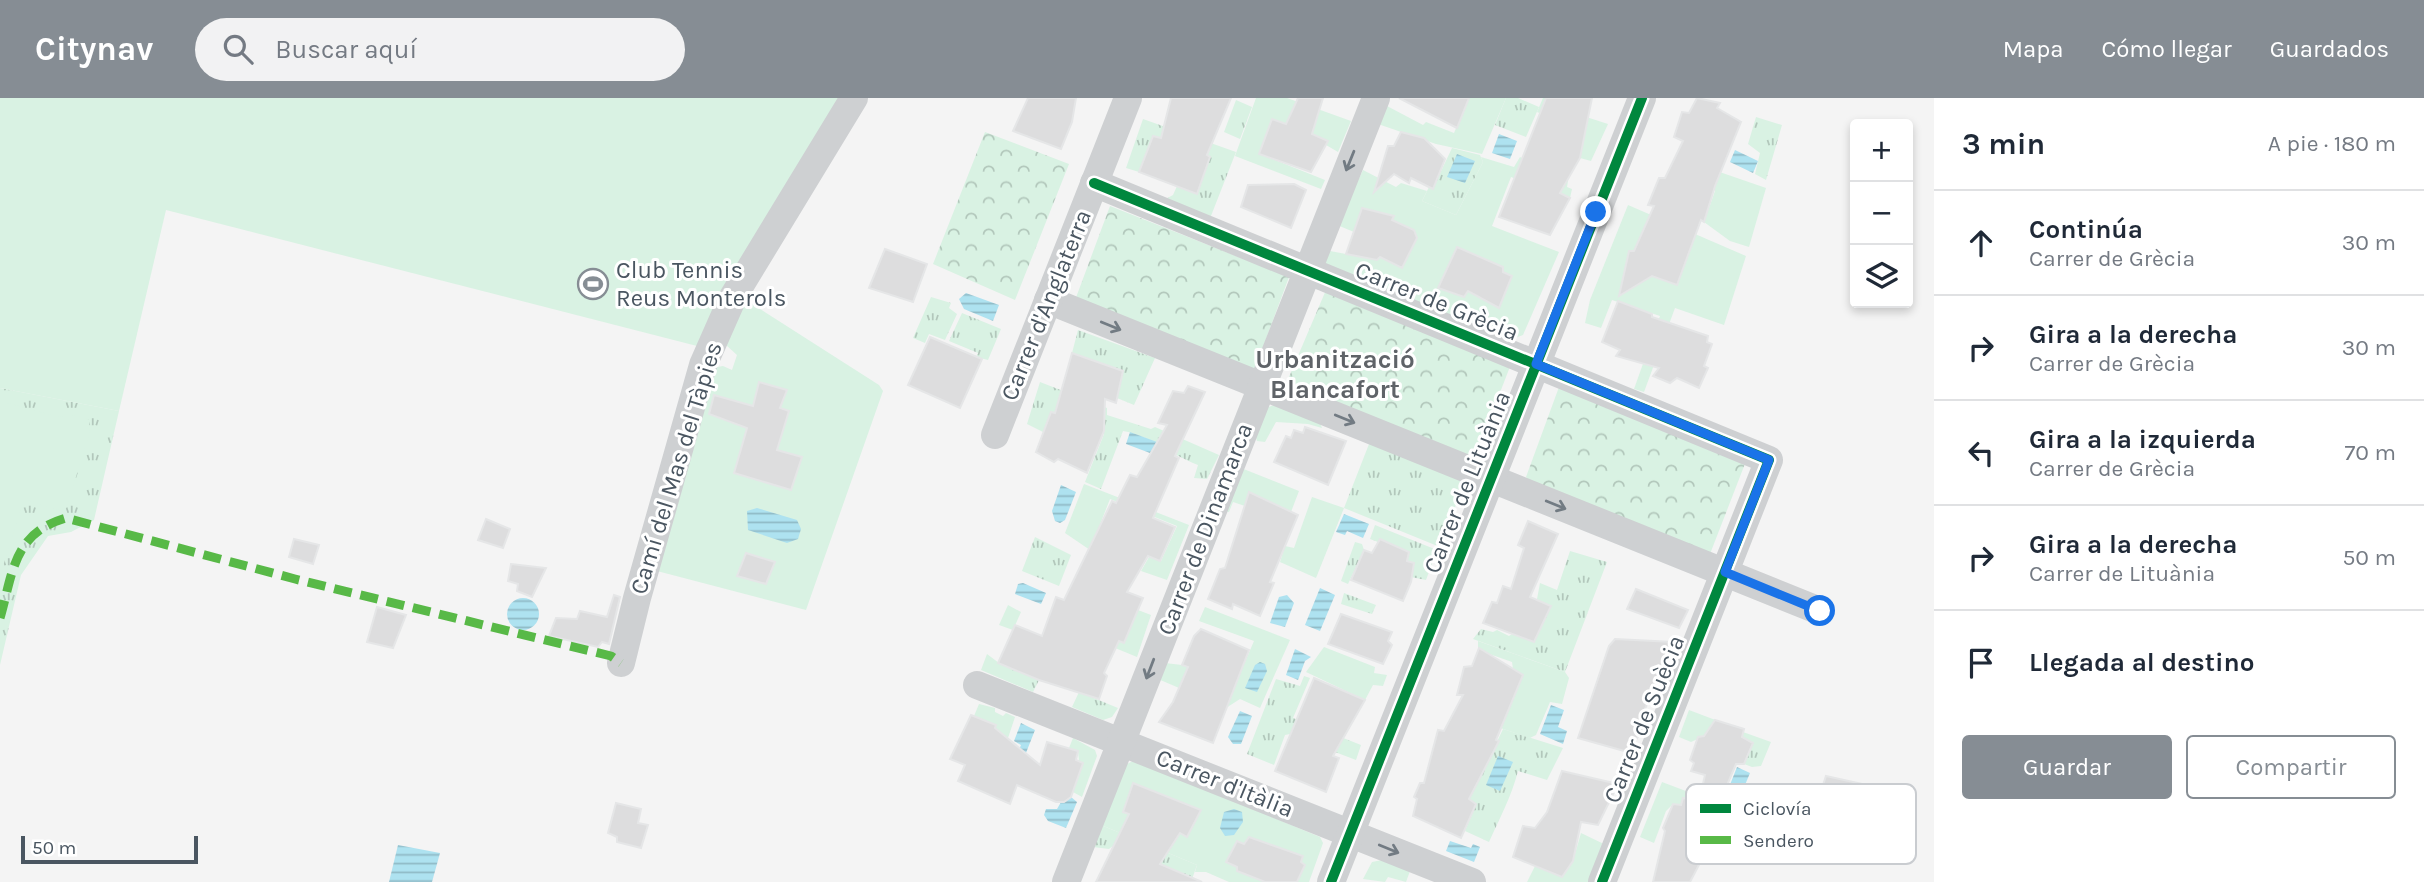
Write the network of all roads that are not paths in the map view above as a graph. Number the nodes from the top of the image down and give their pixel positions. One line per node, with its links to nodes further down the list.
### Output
1 (854, 98): 14 (street, Camí del Mas del Tàpies)
2 (1128, 98): 5 (street, Carrer d'Anglaterra)
3 (1376, 98): 6 (street, Carrer de Dinamarca, one-way to 6)
4 (1642, 98): 8 (street, Carrer de Lituània)
5 (1094, 183): 6 (street, Carrer de Grècia); 7 (street, Carrer d'Anglaterra)
6 (1306, 270): 8 (street, Carrer de Grècia); 9 (street, Carrer de Dinamarca)
7 (1048, 300): 9 (street, one-way to 9); 10 (street, Carrer d'Anglaterra)
8 (1536, 364): 11 (street, Carrer de Lituània); 12 (street, Carrer de Grècia)
9 (1261, 385): 11 (street, one-way to 11); 16 (street, Carrer de Dinamarca, one-way to 16)
10 (995, 435)
11 (1490, 479): 12 (street, one-way to 12); 17 (street, Carrer de Lituània)
12 (1725, 572): 13 (street); 21 (street, Carrer de Suècia)
13 (1820, 611)
14 (621, 663)
15 (977, 685): 16 (street, Carrer d'Itàlia)
16 (1121, 742): 17 (street, Carrer d'Itàlia); 18 (street, Carrer de Dinamarca)
17 (1350, 834): 19 (street, Carrer de Lituània); 20 (street, Carrer d'Itàlia, one-way to 20)
18 (1066, 882)
19 (1331, 882)
20 (1472, 882)
21 (1602, 882)

